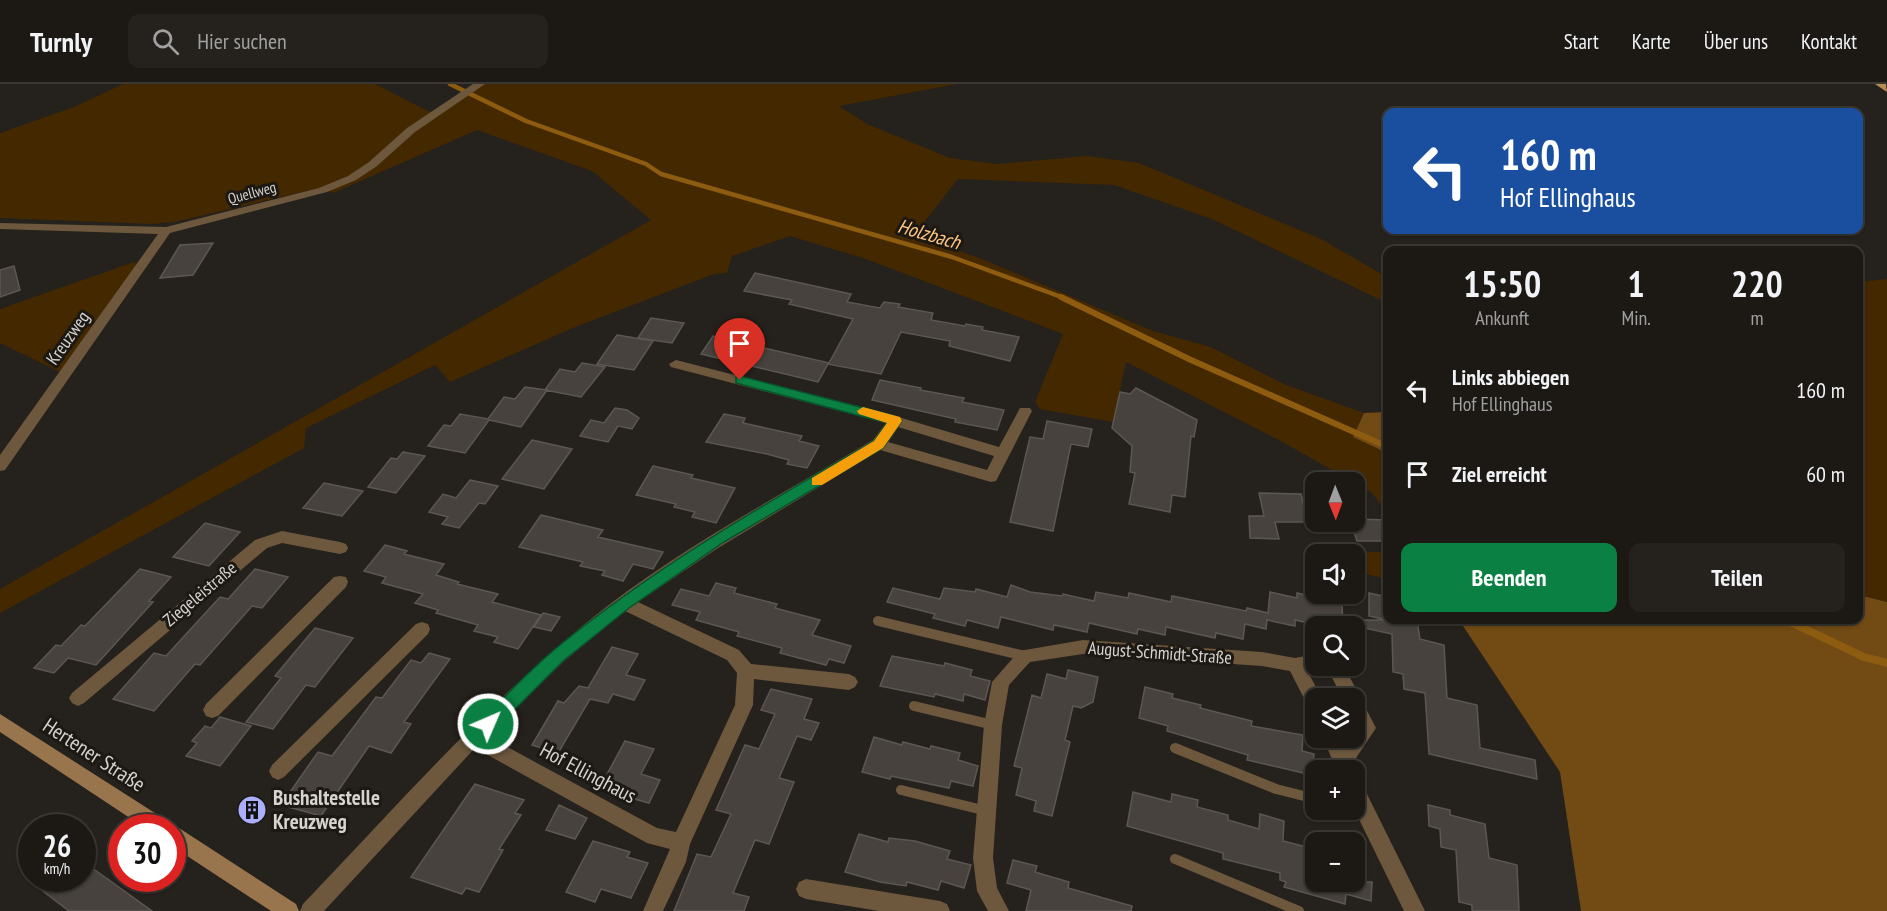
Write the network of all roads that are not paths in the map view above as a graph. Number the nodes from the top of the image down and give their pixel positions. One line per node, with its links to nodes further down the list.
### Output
1 (479, 84): 5 (street, Quellweg)
2 (1880, 84): 3 (main road)
3 (1887, 89)
4 (0, 225): 5 (street, Quellweg)
5 (166, 231): 11 (street, Kreuzweg)
6 (676, 364): 8 (street)
7 (1025, 411): 10 (street)
8 (895, 421): 9 (street); 10 (street)
9 (878, 444): 10 (street); 14 (street)
10 (1003, 453)
11 (0, 466)
12 (340, 548): 23 (street, Ziegeleistraße)
13 (340, 582): 25 (street)
14 (624, 603): 20 (street); 28 (street)
15 (878, 621): 17 (lane, August-Schmidt-Straße)
16 (422, 629): 30 (street)
17 (1025, 656): 19 (street, August-Schmidt-Straße); 27 (street)
18 (1305, 663): 19 (street, August-Schmidt-Straße)
19 (1295, 665): 22 (street)
20 (746, 671): 21 (street); 36 (street)
21 (849, 682)
22 (1307, 688)
23 (78, 698)
24 (914, 706): 27 (lane)
25 (212, 710)
26 (0, 722): 34 (main road, Hertener Straße)
27 (993, 725): 33 (street)
28 (474, 738): 36 (street, Hof Ellinghaus); 41 (street)
29 (1175, 748): 32 (lane)
30 (278, 771)
31 (901, 790): 33 (lane)
32 (1305, 796)
33 (988, 811): 44 (street)
34 (141, 814)
35 (1365, 820): 46 (street)
36 (681, 843): 42 (street)
37 (186, 844): 40 (main road)
38 (1174, 858): 45 (lane)
39 (806, 889): 43 (street)
40 (289, 911)
41 (310, 911)
42 (653, 911)
43 (937, 911)
44 (999, 911)
45 (1299, 911)
46 (1416, 911)

